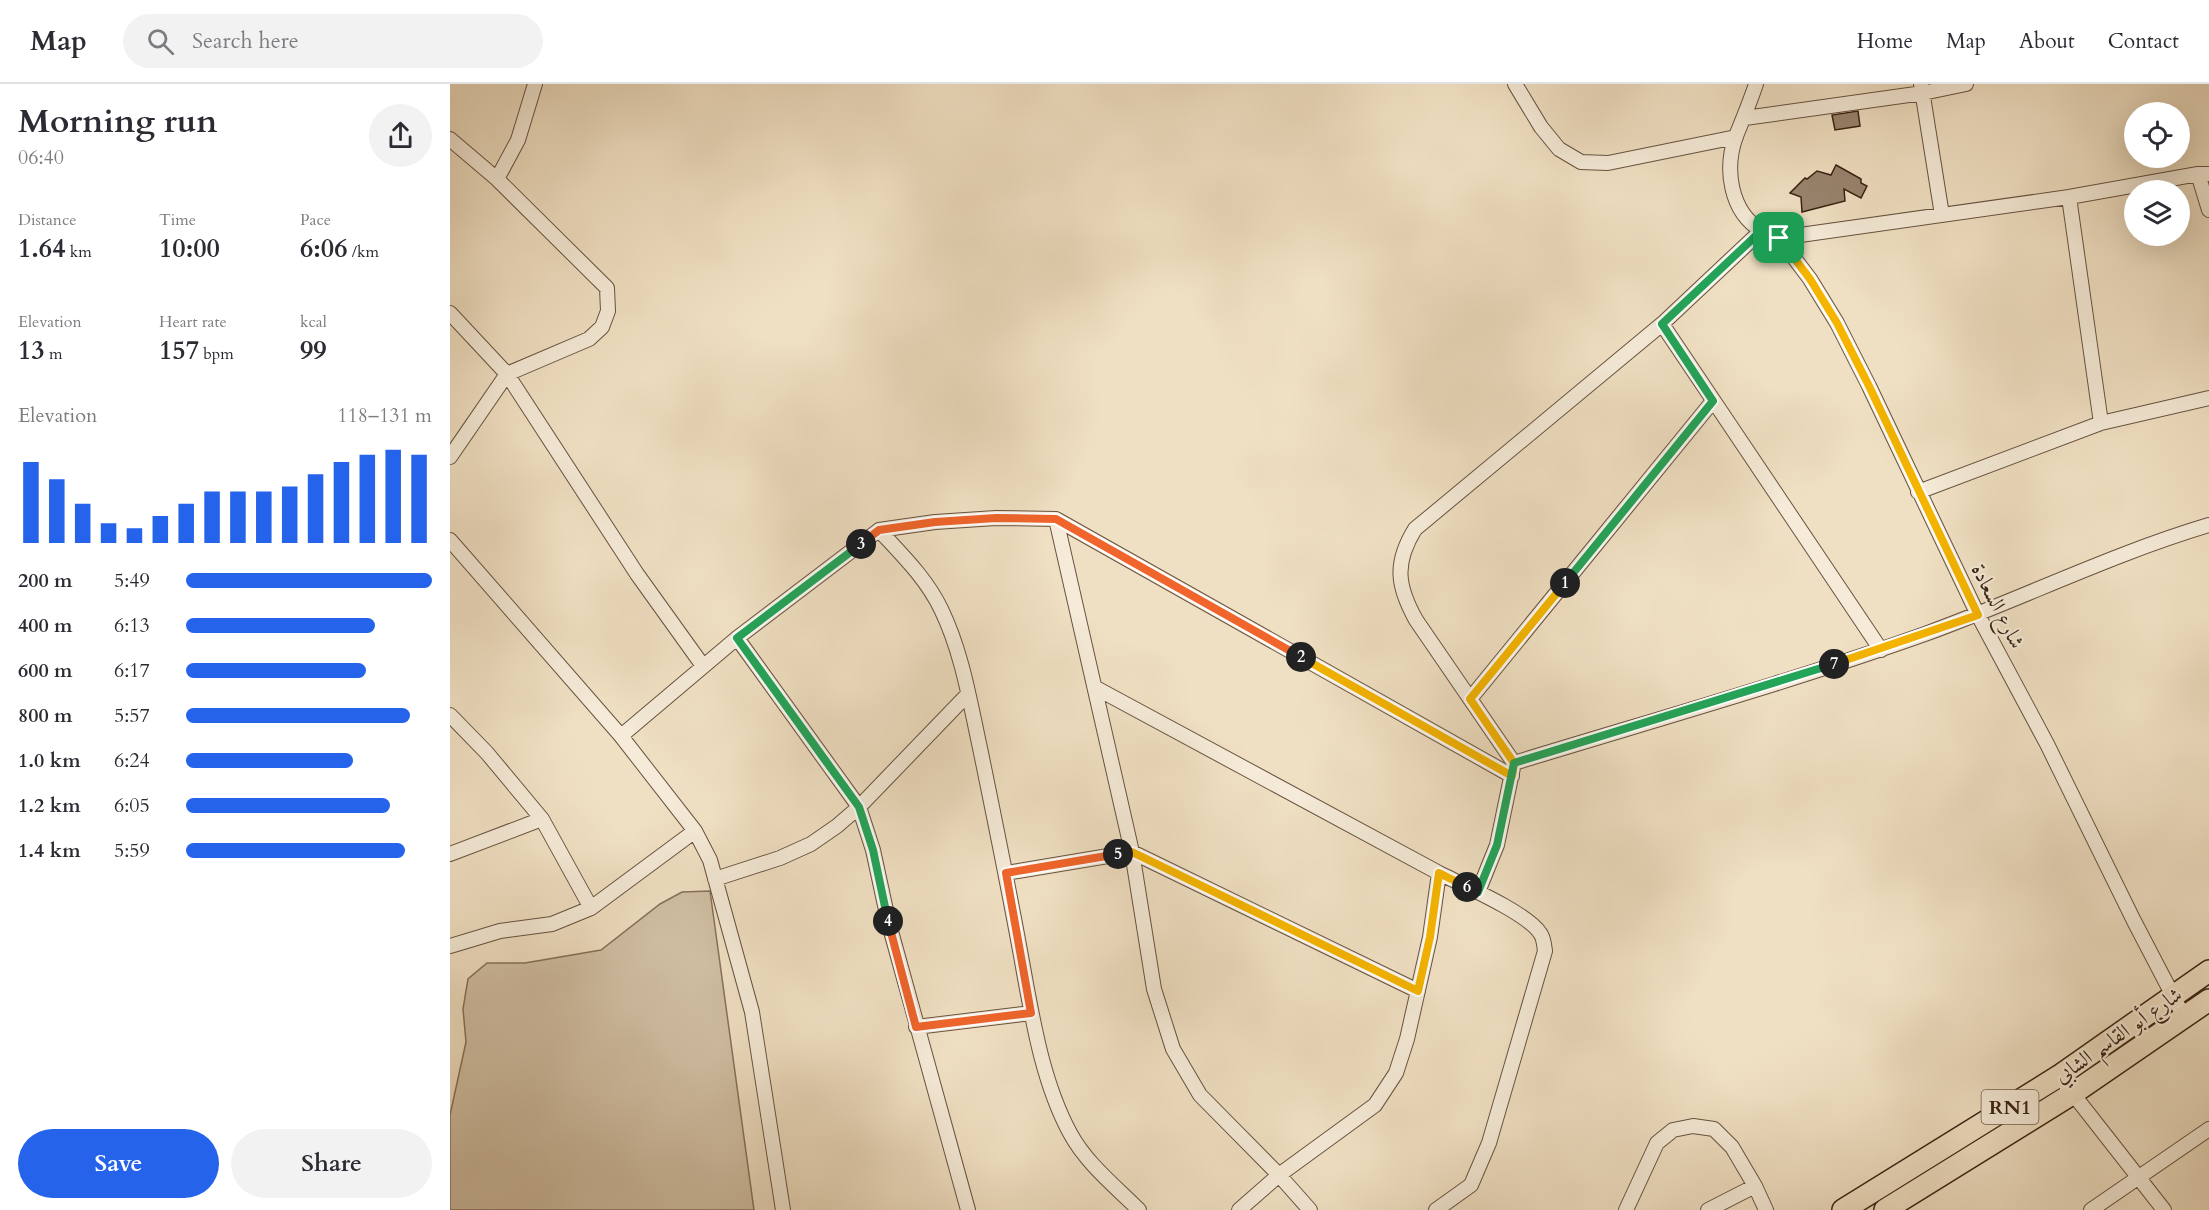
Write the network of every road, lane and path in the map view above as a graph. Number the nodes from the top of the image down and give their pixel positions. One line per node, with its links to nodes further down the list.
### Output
1 (535, 84): 10 (street)
2 (1515, 84): 7 (street)
3 (1756, 84): 6 (street)
4 (1966, 84): 5 (street)
5 (1922, 88): 6 (street); 13 (street)
6 (1745, 117): 7 (street)
7 (1736, 137): 14 (street)
8 (450, 139): 10 (street)
9 (2203, 174): 11 (street); 12 (street)
10 (497, 179): 18 (street)
11 (2069, 197): 13 (street); 21 (street)
12 (2209, 210)
13 (1942, 215): 15 (street)
14 (1761, 231): 15 (street); 17 (street)
15 (1779, 238): 23 (street, شارع السعادة)
16 (450, 313): 18 (street)
17 (1662, 324): 20 (street); 34 (street)
18 (507, 375): 22 (street); 31 (street)
19 (2209, 398): 21 (street)
20 (1713, 401): 30 (street); 34 (street)
21 (2102, 423): 23 (street)
22 (450, 457)
23 (1918, 492): 28 (street, شارع السعادة)
24 (1056, 519): 26 (street); 32 (street); 37 (street)
25 (2209, 525): 28 (street)
26 (879, 530): 29 (street); 33 (street)
27 (450, 540): 36 (street)
28 (1978, 615): 30 (street); 51 (street, شارع السعادة)
29 (737, 638): 31 (street); 38 (street)
30 (1881, 650): 37 (street)
31 (703, 666): 36 (street)
32 (1096, 688): 41 (street); 44 (street)
33 (968, 694): 38 (street); 43 (street)
34 (1470, 699): 37 (street)
35 (450, 715): 39 (street)
36 (621, 736): 40 (street)
37 (1513, 769): 46 (street)
38 (859, 807): 45 (street); 55 (street)
39 (542, 819): 42 (street); 47 (street)
40 (695, 831): 45 (street); 47 (street)
41 (1132, 852): 43 (street); 50 (street); 59 (street)
42 (450, 854)
43 (1006, 873): 53 (street)
44 (1439, 873): 46 (street); 50 (street)
45 (715, 879): 62 (street)
46 (1478, 892): 67 (street)
47 (591, 908): 48 (street)
48 (450, 945)
49 (2209, 971): 51 (main road, شارع أبو القاسم الشابي / RN1)
50 (1418, 991): 59 (street)
51 (2173, 998): 54 (street, شارع السعادة); 56 (main road, شارع أبو القاسم الشابي / RN1)
52 (2209, 1000): 54 (main road, شارع أبو القاسم الشابي / RN1)
53 (1031, 1013): 55 (street); 64 (street)
54 (2184, 1017): 57 (main road, شارع أبو القاسم الشابي / RN1)
55 (916, 1027): 63 (street)
56 (2059, 1076): 57 (street); 71 (main road, شارع أبو القاسم الشابي / RN1)
57 (2072, 1094): 60 (street); 72 (main road, شارع أبو القاسم الشابي / RN1)
58 (2209, 1129): 60 (street)
59 (1278, 1175): 65 (street); 66 (street)
60 (2138, 1178): 73 (street); 74 (street)
61 (1755, 1186): 68 (street); 69 (street); 70 (street)
62 (783, 1210)
63 (968, 1210)
64 (1139, 1210)
65 (1239, 1210)
66 (1310, 1210)
67 (1436, 1210)
68 (1626, 1210)
69 (1708, 1210)
70 (1766, 1210)
71 (1843, 1210)
72 (1885, 1210)
73 (2091, 1210)
74 (2164, 1210)

